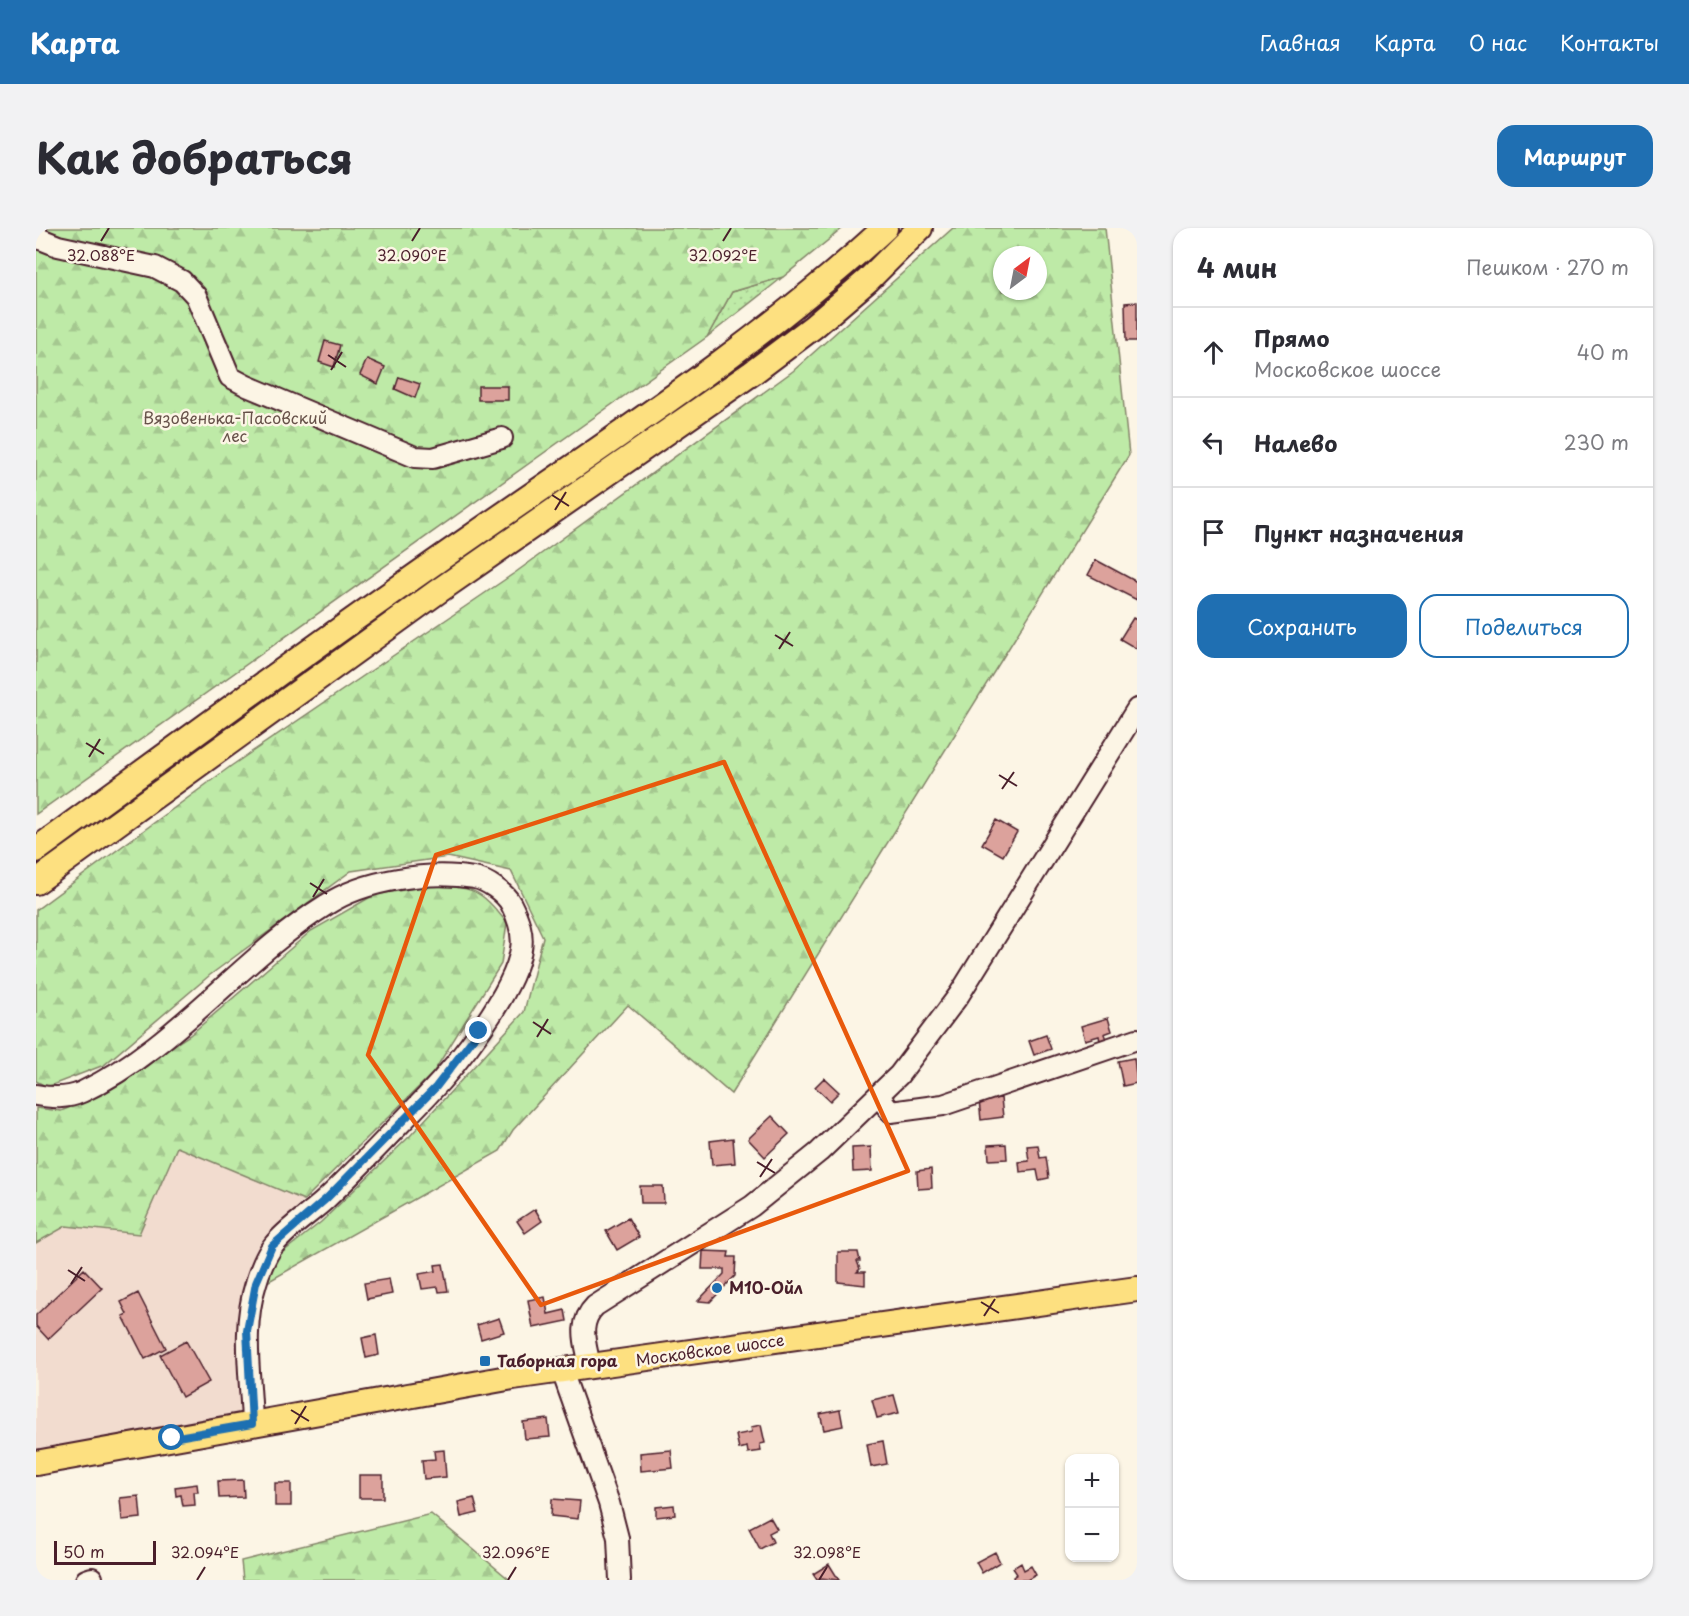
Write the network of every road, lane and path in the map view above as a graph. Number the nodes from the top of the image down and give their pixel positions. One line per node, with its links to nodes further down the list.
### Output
1 (885, 228): 6 (main road)
2 (920, 228): 7 (main road)
3 (36, 231): 4 (street)
4 (502, 438)
5 (1137, 709): 10 (street)
6 (36, 850)
7 (36, 882)
8 (1137, 1039): 10 (street)
9 (36, 1095): 14 (street)
10 (879, 1096): 12 (street)
11 (1137, 1289): 12 (main road, Московское шоссе)
12 (590, 1366): 13 (main road, Московское шоссе)
13 (562, 1371): 14 (main road, Московское шоссе); 16 (street)
14 (252, 1424): 15 (main road, Московское шоссе)
15 (36, 1462)
16 (620, 1580)

